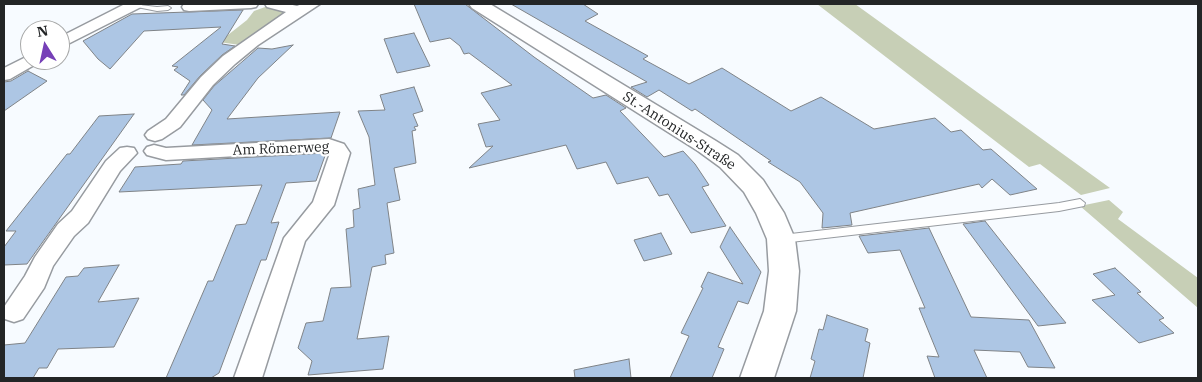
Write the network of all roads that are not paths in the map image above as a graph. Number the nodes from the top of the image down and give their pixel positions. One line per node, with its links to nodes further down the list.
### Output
1 (135, 4): 7 (lane); 8 (street)
2 (251, 4): 5 (street)
3 (272, 4): 6 (street, Am Römerweg)
4 (478, 4): 13 (street, St.-Antonius-Straße)
5 (189, 7)
6 (305, 7): 11 (street, Am Römerweg)
7 (168, 8)
8 (70, 38)
9 (20, 66): 10 (street)
10 (4, 75)
11 (154, 143): 14 (street, Am Römerweg); 15 (street, Am Römerweg)
12 (1080, 202): 13 (lane)
13 (781, 239): 16 (street, St.-Antonius-Straße)
14 (14, 312)
15 (248, 378)
16 (757, 378)

